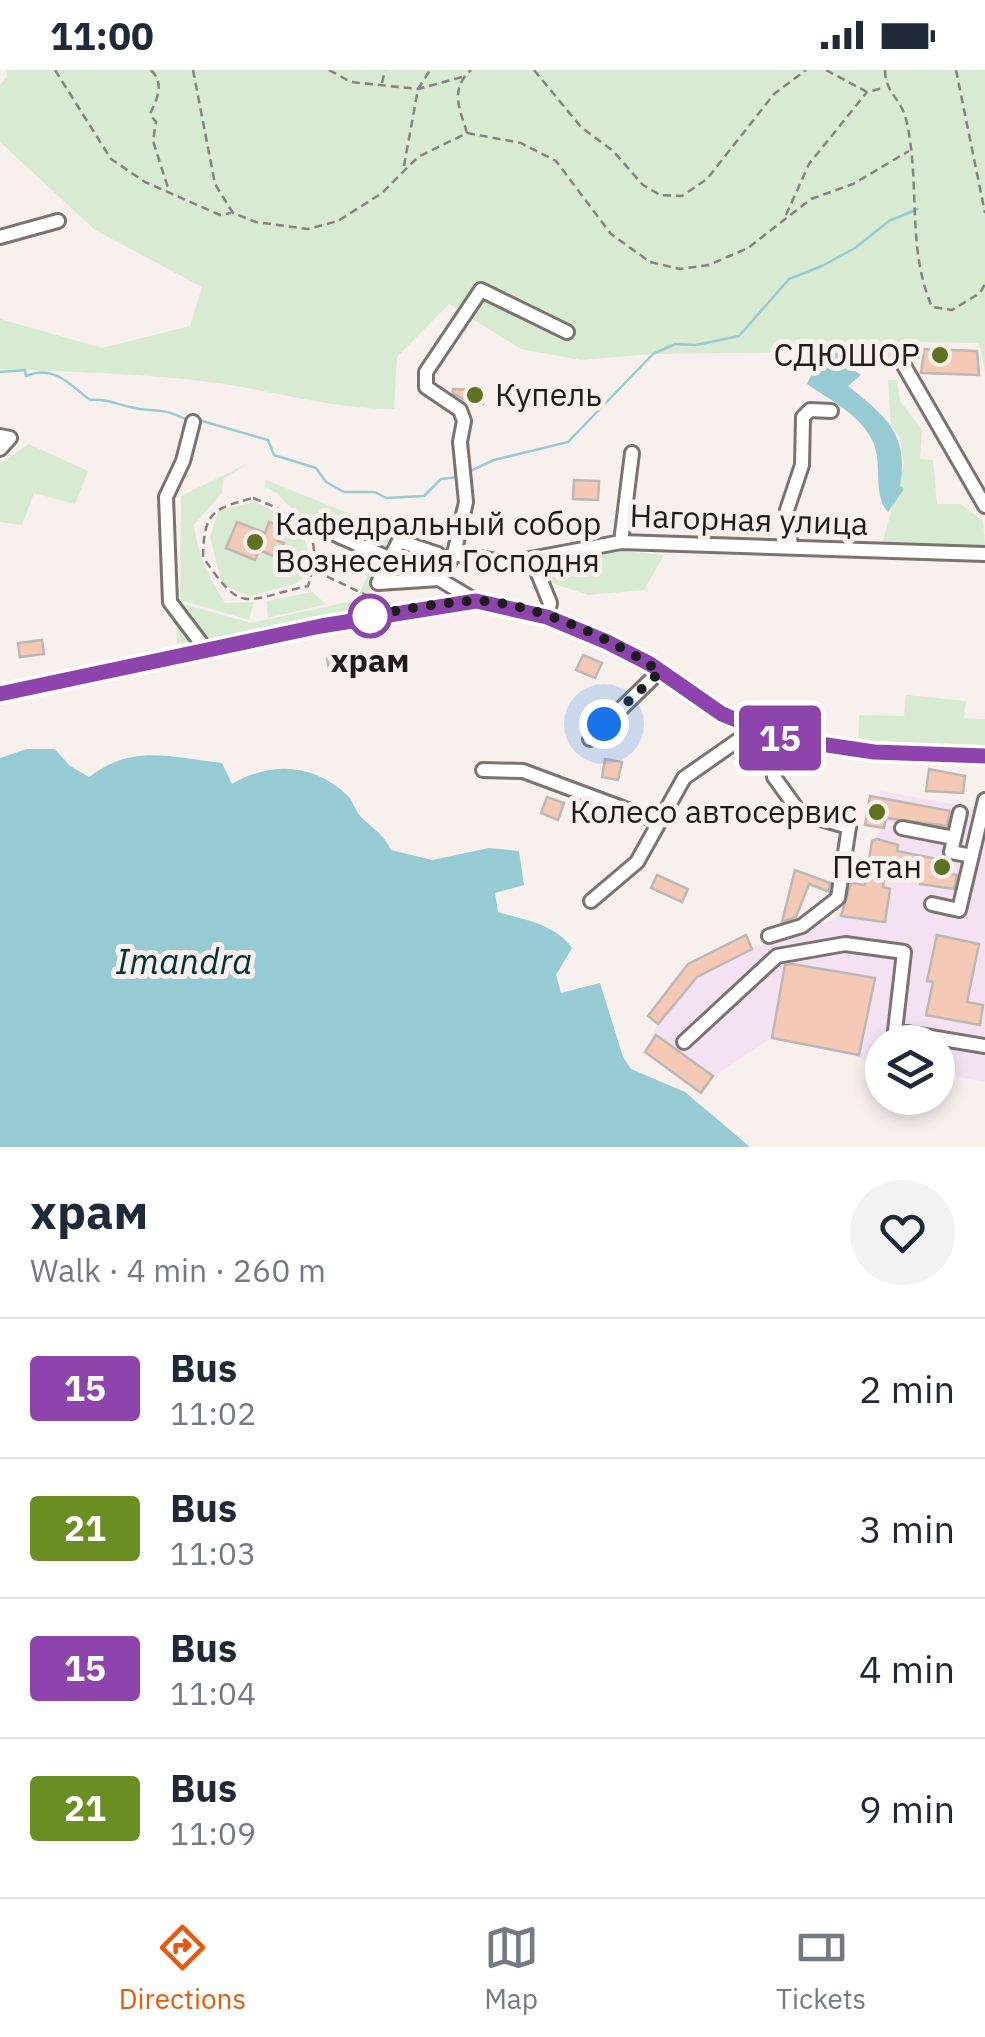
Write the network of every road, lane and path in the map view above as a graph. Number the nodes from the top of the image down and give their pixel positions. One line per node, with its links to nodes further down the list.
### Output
1 (54, 70): 21 (path)
2 (152, 70): 21 (path)
3 (193, 70): 22 (path)
4 (329, 70): 14 (path)
5 (385, 70): 14 (path)
6 (430, 70): 16 (path)
7 (471, 70): 13 (path)
8 (534, 70): 9 (path)
9 (806, 70)
10 (826, 70): 17 (path)
11 (885, 70): 15 (path)
12 (956, 70): 23 (path)
13 (464, 76): 16 (path); 18 (path)
14 (381, 86): 16 (path)
15 (885, 87): 17 (path); 19 (path)
16 (418, 89): 20 (path)
17 (867, 92): 24 (path)
18 (466, 134): 20 (path); 24 (path)
19 (909, 151): 24 (path); 27 (path)
20 (404, 167): 22 (path)
21 (169, 193): 22 (path)
22 (232, 212)
23 (985, 213)
24 (785, 216)
25 (58, 222): 26 (street)
26 (0, 237)
27 (985, 284)
28 (567, 332): 38 (street)
29 (903, 364): 33 (street)
30 (831, 411): 36 (street)
31 (193, 422): 47 (street)
32 (632, 452): 35 (street)
33 (985, 506)
34 (323, 529): 40 (street)
35 (621, 542): 36 (street, Нагорная улица); 41 (street, Нагорная улица)
36 (791, 547): 39 (street, Нагорная улица)
37 (280, 554): 42 (path)
38 (454, 554): 41 (street, Нагорная улица); 43 (street)
39 (985, 554)
40 (390, 559): 43 (street); 44 (street)
41 (532, 559): 46 (street)
42 (314, 570): 42 (path); 44 (path)
43 (437, 579): 44 (street); 45 (street)
44 (378, 583)
45 (476, 601): 46 (street); 47 (street)
46 (547, 617): 48 (street)
47 (207, 650): 49 (street)
48 (660, 672): 50 (street); 51 (street)
49 (0, 694)
50 (754, 729): 52 (street); 57 (street)
51 (590, 738)
52 (780, 738): 53 (street); 63 (street)
53 (985, 756)
54 (483, 770): 57 (street)
55 (985, 800): 60 (street)
56 (960, 812): 59 (street)
57 (660, 822): 61 (street)
58 (902, 828): 59 (street)
59 (954, 838): 60 (street)
60 (972, 856): 62 (street)
61 (591, 901)
62 (932, 904)
63 (769, 936)
64 (684, 1042): 65 (street)
65 (985, 1046)

